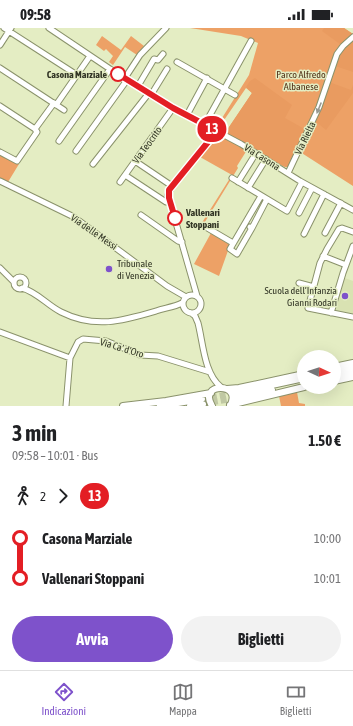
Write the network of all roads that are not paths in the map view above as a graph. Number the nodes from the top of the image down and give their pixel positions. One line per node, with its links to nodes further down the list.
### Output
1 (4, 28): 4 (street)
2 (49, 28): 9 (street, Via Casona)
3 (166, 28): 16 (street)
4 (10, 30): 7 (street); 14 (street)
5 (353, 36): 36 (street, Via Rielta, one-way to 36)
6 (251, 41): 18 (street)
7 (0, 44)
8 (162, 54): 17 (street)
9 (90, 56): 12 (street, Via Casona); 14 (street)
10 (177, 62): 15 (street)
11 (0, 68): 21 (street)
12 (110, 69): 16 (street, Via Casona); 29 (street)
13 (167, 70): 19 (street)
14 (77, 75): 21 (street)
15 (207, 78): 18 (street); 25 (street)
16 (126, 79): 17 (street, Via Casona); 31 (street)
17 (138, 86): 19 (street, Via Casona)
18 (224, 89): 20 (street); 26 (street)
19 (150, 94): 23 (street, Via Casona); 35 (street)
20 (235, 94)
21 (55, 104): 24 (street); 27 (street)
22 (0, 106): 27 (street)
23 (173, 108): 25 (street, Via Casona); 34 (street, Via Teocrito)
24 (64, 110)
25 (187, 115): 26 (street, Via Casona)
26 (205, 124): 28 (street, Via Casona)
27 (35, 129): 30 (street)
28 (217, 131): 32 (street, Via Casona); 43 (street)
29 (59, 141)
30 (0, 152)
31 (76, 152)
32 (256, 153): 33 (street, Via Casona); 41 (street)
33 (266, 159): 36 (street, Via Casona); 44 (street)
34 (135, 161): 37 (street, Via Teocrito); 43 (street)
35 (93, 164)
36 (288, 173): 42 (street)
37 (125, 175): 40 (street, Via Teocrito); 49 (street)
38 (232, 178): 41 (street)
39 (0, 181): 72 (street, Via delle Messi)
40 (120, 182)
41 (238, 182): 44 (street)
42 (302, 182): 45 (street); 48 (street)
43 (172, 186): 49 (street)
44 (248, 188): 47 (street)
45 (312, 188): 46 (street); 52 (street)
46 (324, 194): 50 (street); 59 (street)
47 (262, 196): 48 (street); 54 (street)
48 (267, 199): 56 (street)
49 (170, 202): 60 (street)
50 (341, 203): 51 (street); 58 (street)
51 (353, 210)
52 (299, 213)
53 (141, 215): 60 (street)
54 (245, 223): 56 (street); 61 (street)
55 (204, 226): 61 (street)
56 (252, 228): 61 (street)
57 (353, 232): 63 (street)
58 (325, 233)
59 (304, 234)
60 (182, 242): 68 (street)
61 (233, 244)
62 (353, 246): 64 (street)
63 (323, 256): 64 (street); 69 (street)
64 (346, 264): 76 (street)
65 (2, 269): 66 (street)
66 (21, 281): 70 (street); 73 (street)
67 (299, 283): 69 (street)
68 (193, 285): 71 (street); 72 (street)
69 (314, 287): 76 (street)
70 (12, 292)
71 (197, 296): 72 (street); 75 (street)
72 (185, 297): 73 (street); 74 (street)
73 (173, 307): 74 (street)
74 (184, 310): 77 (street)
75 (199, 310): 77 (street); 79 (street)
76 (331, 313): 78 (street)
77 (192, 314): 79 (street)
78 (353, 318)
79 (198, 322): 87 (street)
80 (0, 332): 81 (street)
81 (70, 358): 87 (street, Via Ca' d'Oro); 97 (street)
82 (353, 363): 83 (main road)
83 (341, 366)
84 (353, 368): 85 (main road)
85 (341, 371)
86 (353, 372): 88 (main road)
87 (210, 373): 94 (street); 96 (street)
88 (341, 375)
89 (297, 376): 94 (main road)
90 (353, 377): 92 (main road)
91 (297, 380): 93 (main road)
92 (341, 380)
93 (297, 384)
94 (224, 388): 96 (main road); 98 (main road)
95 (297, 389): 98 (main road)
96 (211, 393): 99 (main road); 102 (main road)
97 (66, 403)
98 (230, 405)
99 (123, 406)
100 (160, 406): 101 (main road)
101 (190, 406)
102 (212, 406)

